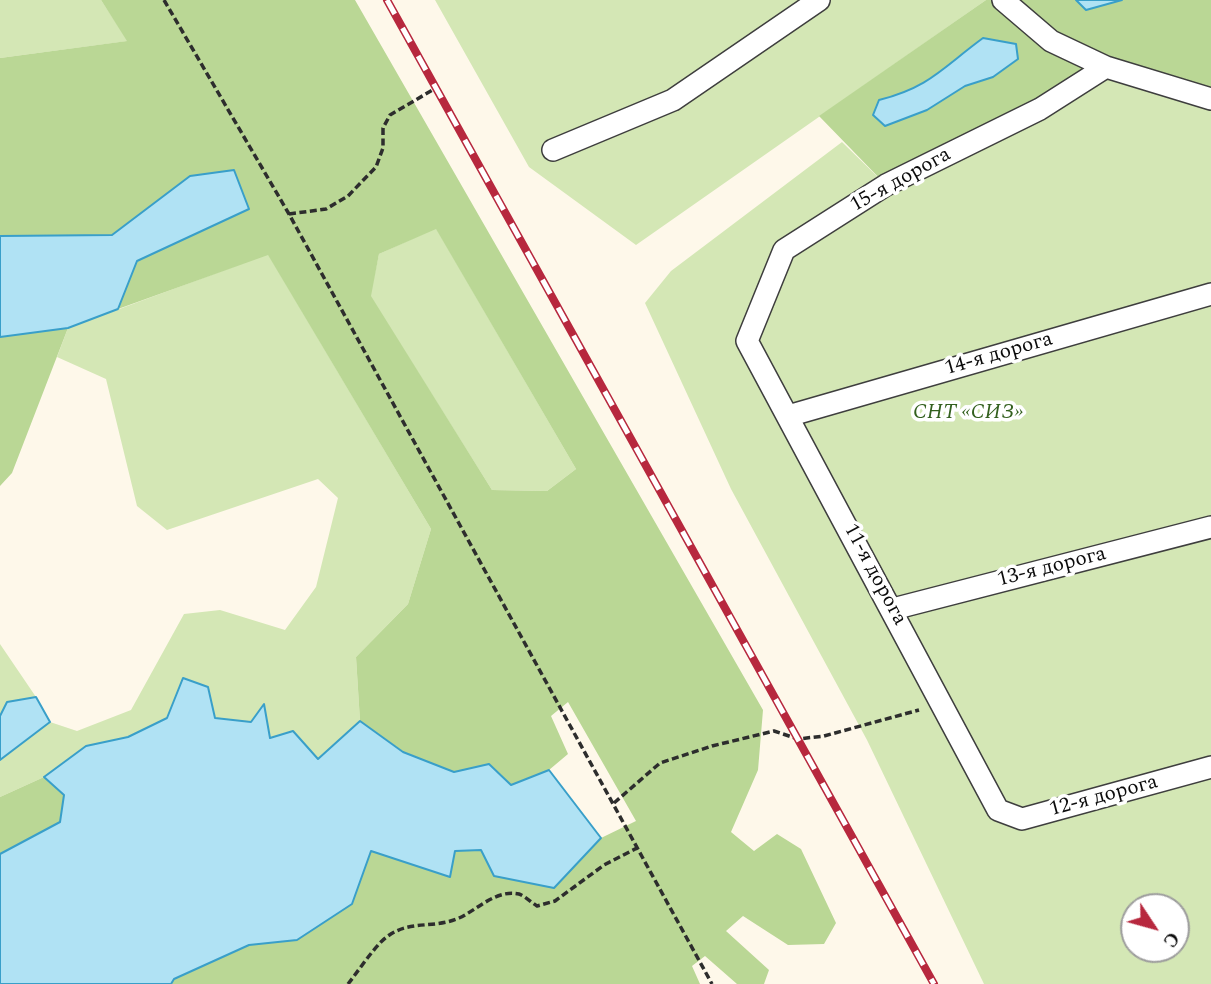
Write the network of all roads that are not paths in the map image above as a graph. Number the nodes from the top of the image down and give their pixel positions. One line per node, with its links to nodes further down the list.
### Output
1 (819, 0): 5 (street)
2 (1003, 0): 3 (street)
3 (1106, 66): 4 (street); 7 (street, 15-я дорога)
4 (1211, 99)
5 (553, 150)
6 (1211, 294): 8 (street, 14-я дорога)
7 (747, 341): 8 (street, 11-я дорога)
8 (788, 416): 10 (street, 11-я дорога)
9 (1211, 527): 10 (street, 13-я дорога)
10 (893, 609): 12 (street, 11-я дорога)
11 (1211, 767): 12 (street, 12-я дорога)
12 (998, 810)

